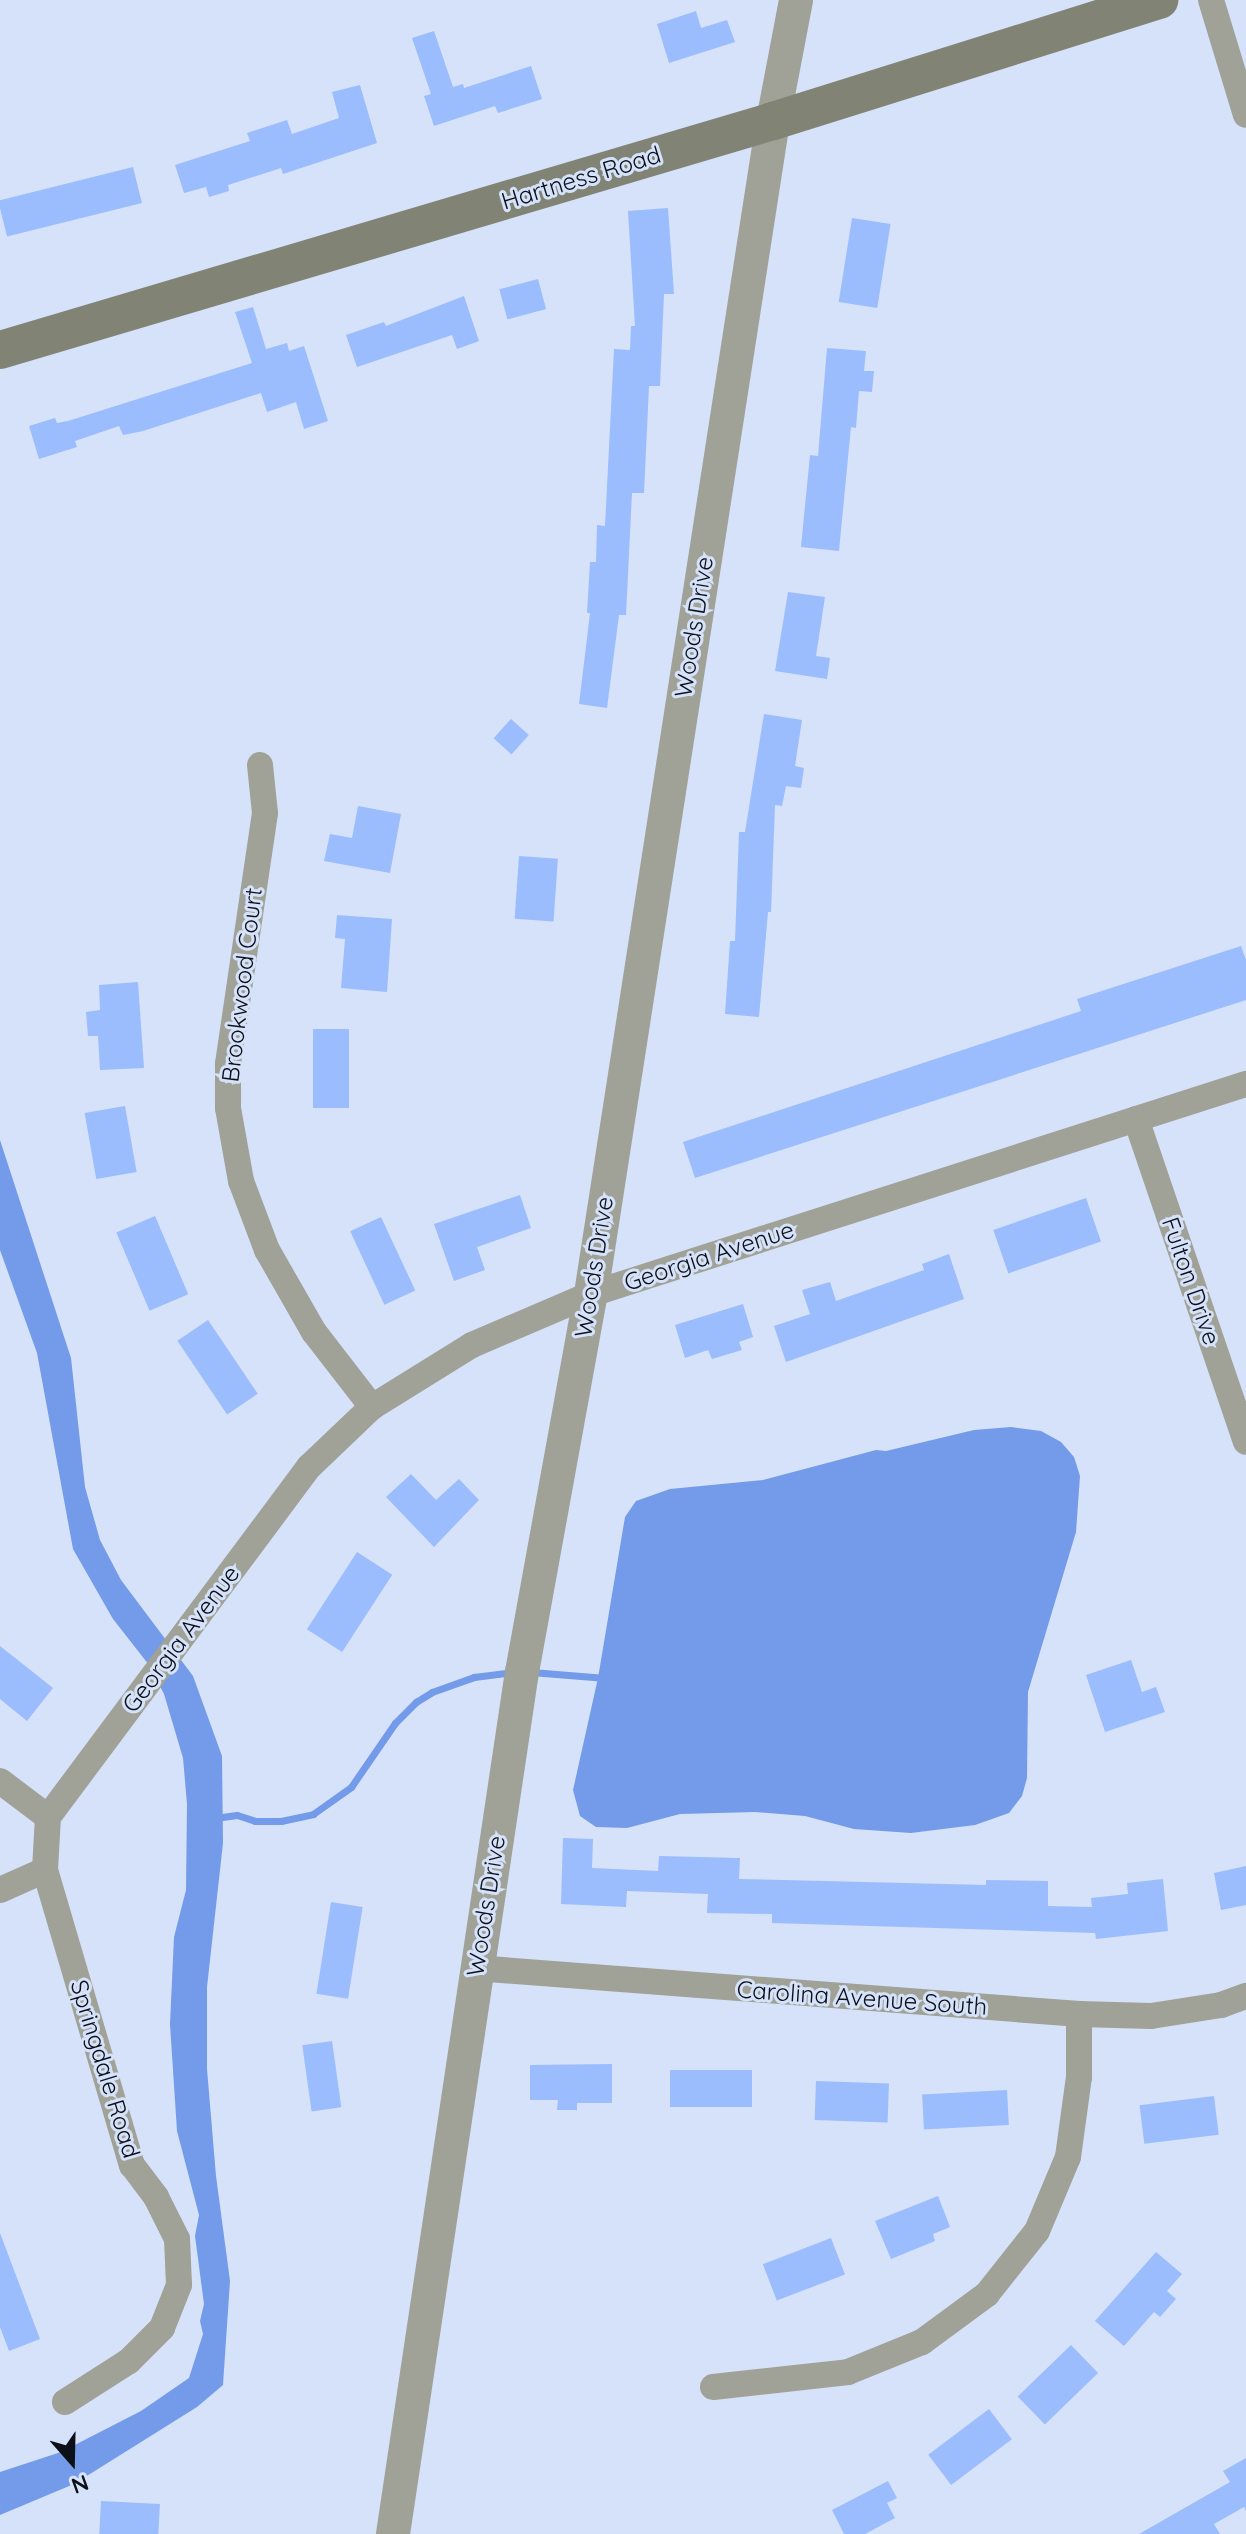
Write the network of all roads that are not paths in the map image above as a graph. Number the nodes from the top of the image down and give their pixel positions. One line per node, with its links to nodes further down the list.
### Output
1 (796, 0): 5 (street, Woods Drive)
2 (1160, 0): 5 (main road, Hartness Road)
3 (1211, 0): 4 (street)
4 (1246, 115)
5 (773, 121): 6 (main road, Hartness Road); 10 (street, Woods Drive)
6 (0, 350)
7 (260, 765): 11 (street, Brookwood Court)
8 (1246, 1084): 9 (street, Georgia Avenue)
9 (1136, 1119): 10 (street, Georgia Avenue); 12 (street, Fulton Drive)
10 (591, 1294): 11 (street, Georgia Avenue); 17 (street, Woods Drive)
11 (372, 1407): 14 (street, Georgia Avenue)
12 (1246, 1442)
13 (0, 1781): 14 (street)
14 (48, 1817): 15 (street)
15 (45, 1870): 16 (street); 21 (street, Springdale Road)
16 (0, 1890)
17 (476, 1968): 19 (street, Carolina Avenue South); 22 (street, Woods Drive)
18 (1246, 1996): 19 (street, Carolina Avenue South)
19 (1079, 2014): 20 (street)
20 (713, 2387)
21 (65, 2402)
22 (393, 2534)

